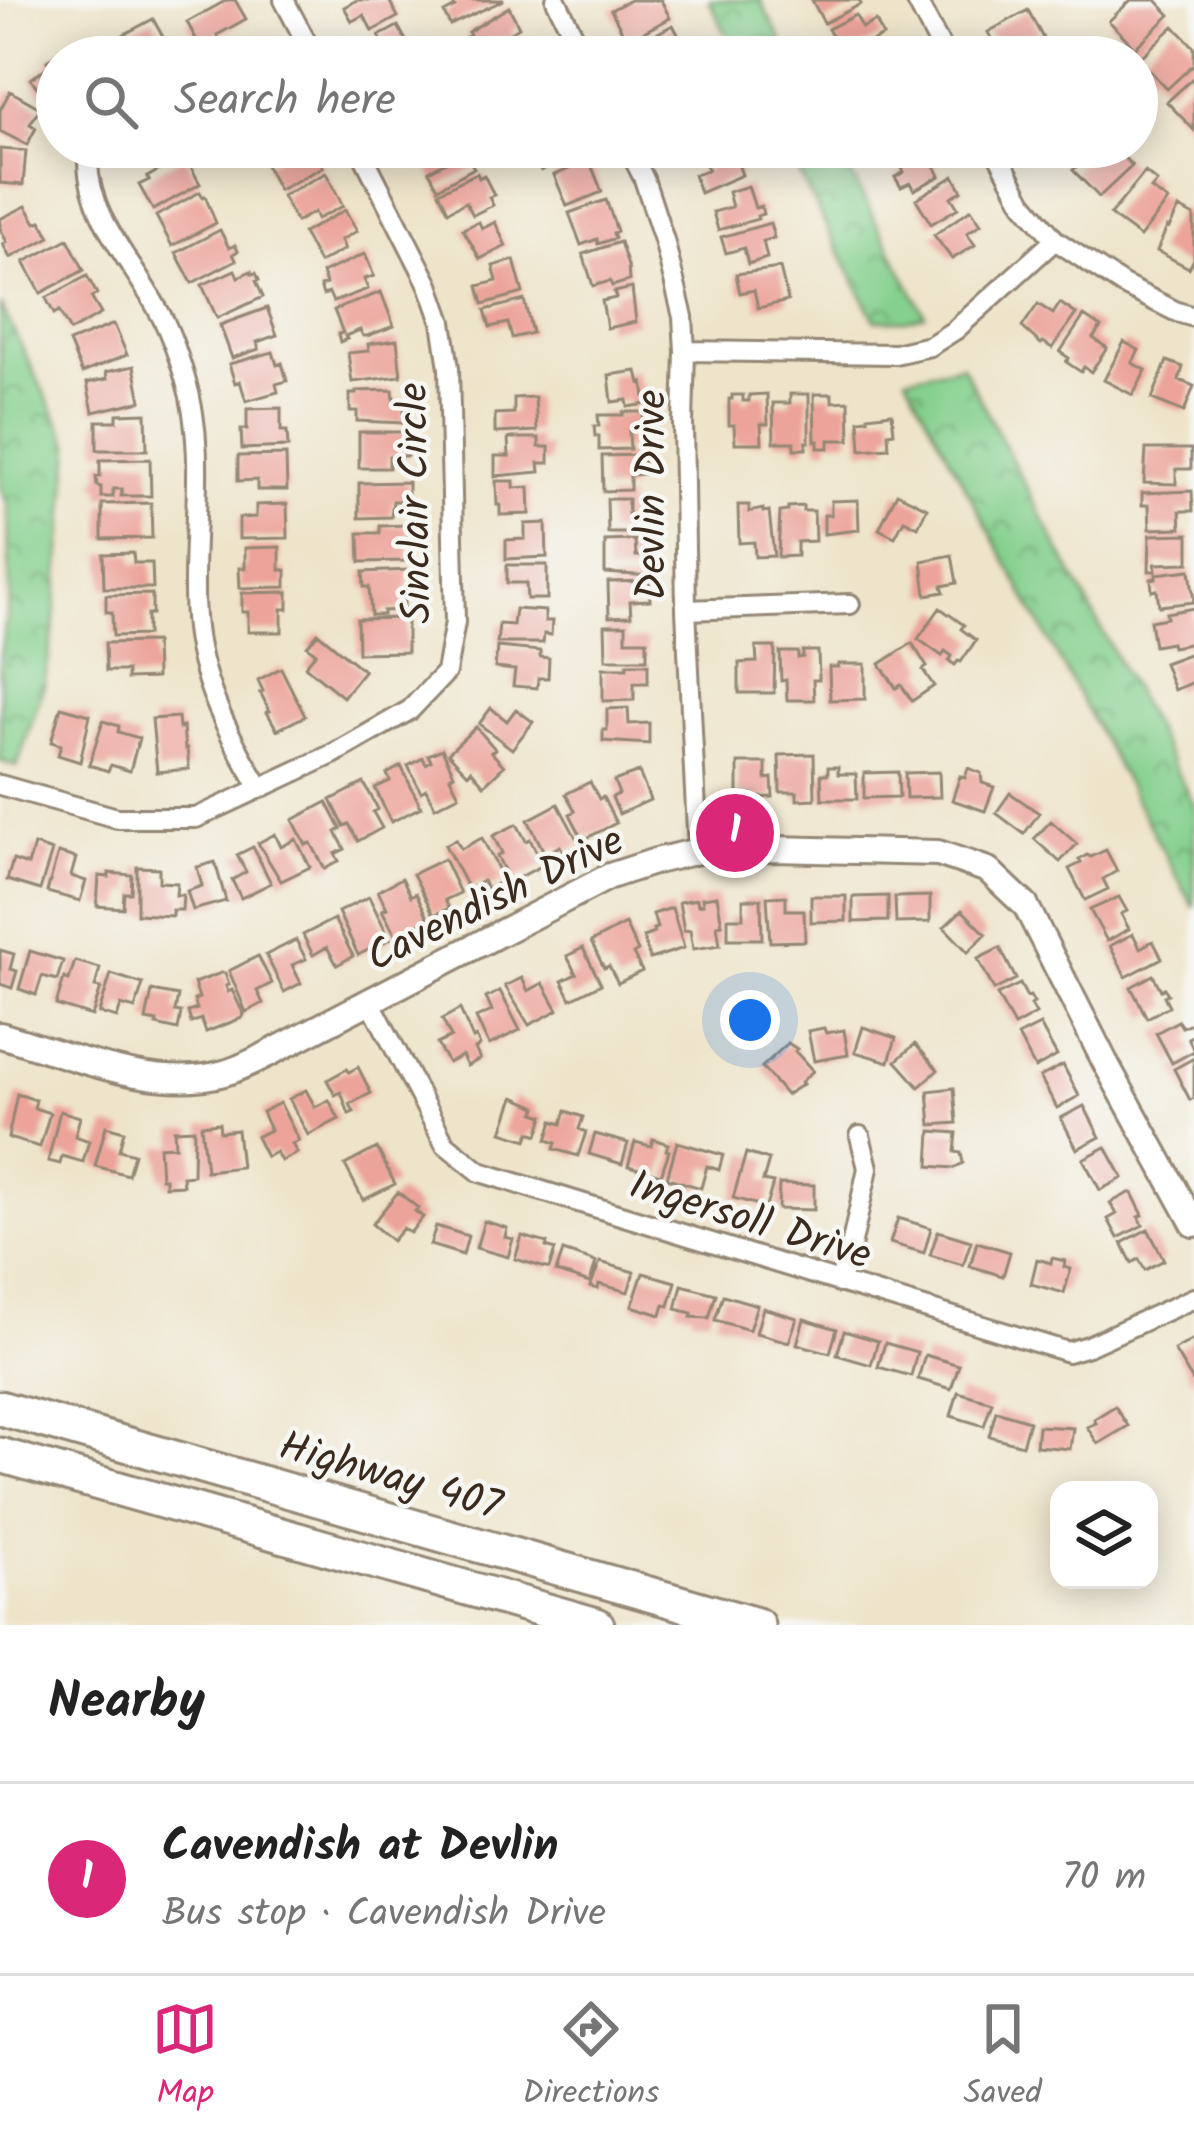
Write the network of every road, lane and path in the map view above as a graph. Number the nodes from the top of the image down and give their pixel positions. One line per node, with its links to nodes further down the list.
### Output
1 (284, 0): 4 (street)
2 (556, 0): 5 (street)
3 (916, 0): 6 (street)
4 (302, 36)
5 (574, 36)
6 (935, 36)
7 (88, 168): 17 (street)
8 (370, 168): 17 (street, Sinclair Circle)
9 (638, 168): 13 (street, Devlin Drive)
10 (1005, 168): 11 (street)
11 (1055, 240): 12 (street); 13 (street)
12 (1194, 317)
13 (686, 351): 15 (street, Devlin Drive)
14 (850, 604): 15 (street)
15 (686, 610): 18 (street, Devlin Drive)
16 (0, 785): 17 (street, Sinclair Circle)
17 (260, 788)
18 (698, 850): 19 (street, Cavendish Drive); 22 (street, Cavendish Drive)
19 (370, 1001): 20 (street, Cavendish Drive); 23 (street, Ingersoll Drive)
20 (0, 1035)
21 (860, 1136): 23 (street)
22 (1194, 1224)
23 (839, 1282): 24 (street, Ingersoll Drive)
24 (1194, 1298)
25 (0, 1408): 28 (highway, Highway 407)
26 (0, 1455): 27 (highway, Highway 407)
27 (597, 1625)
28 (758, 1625)

